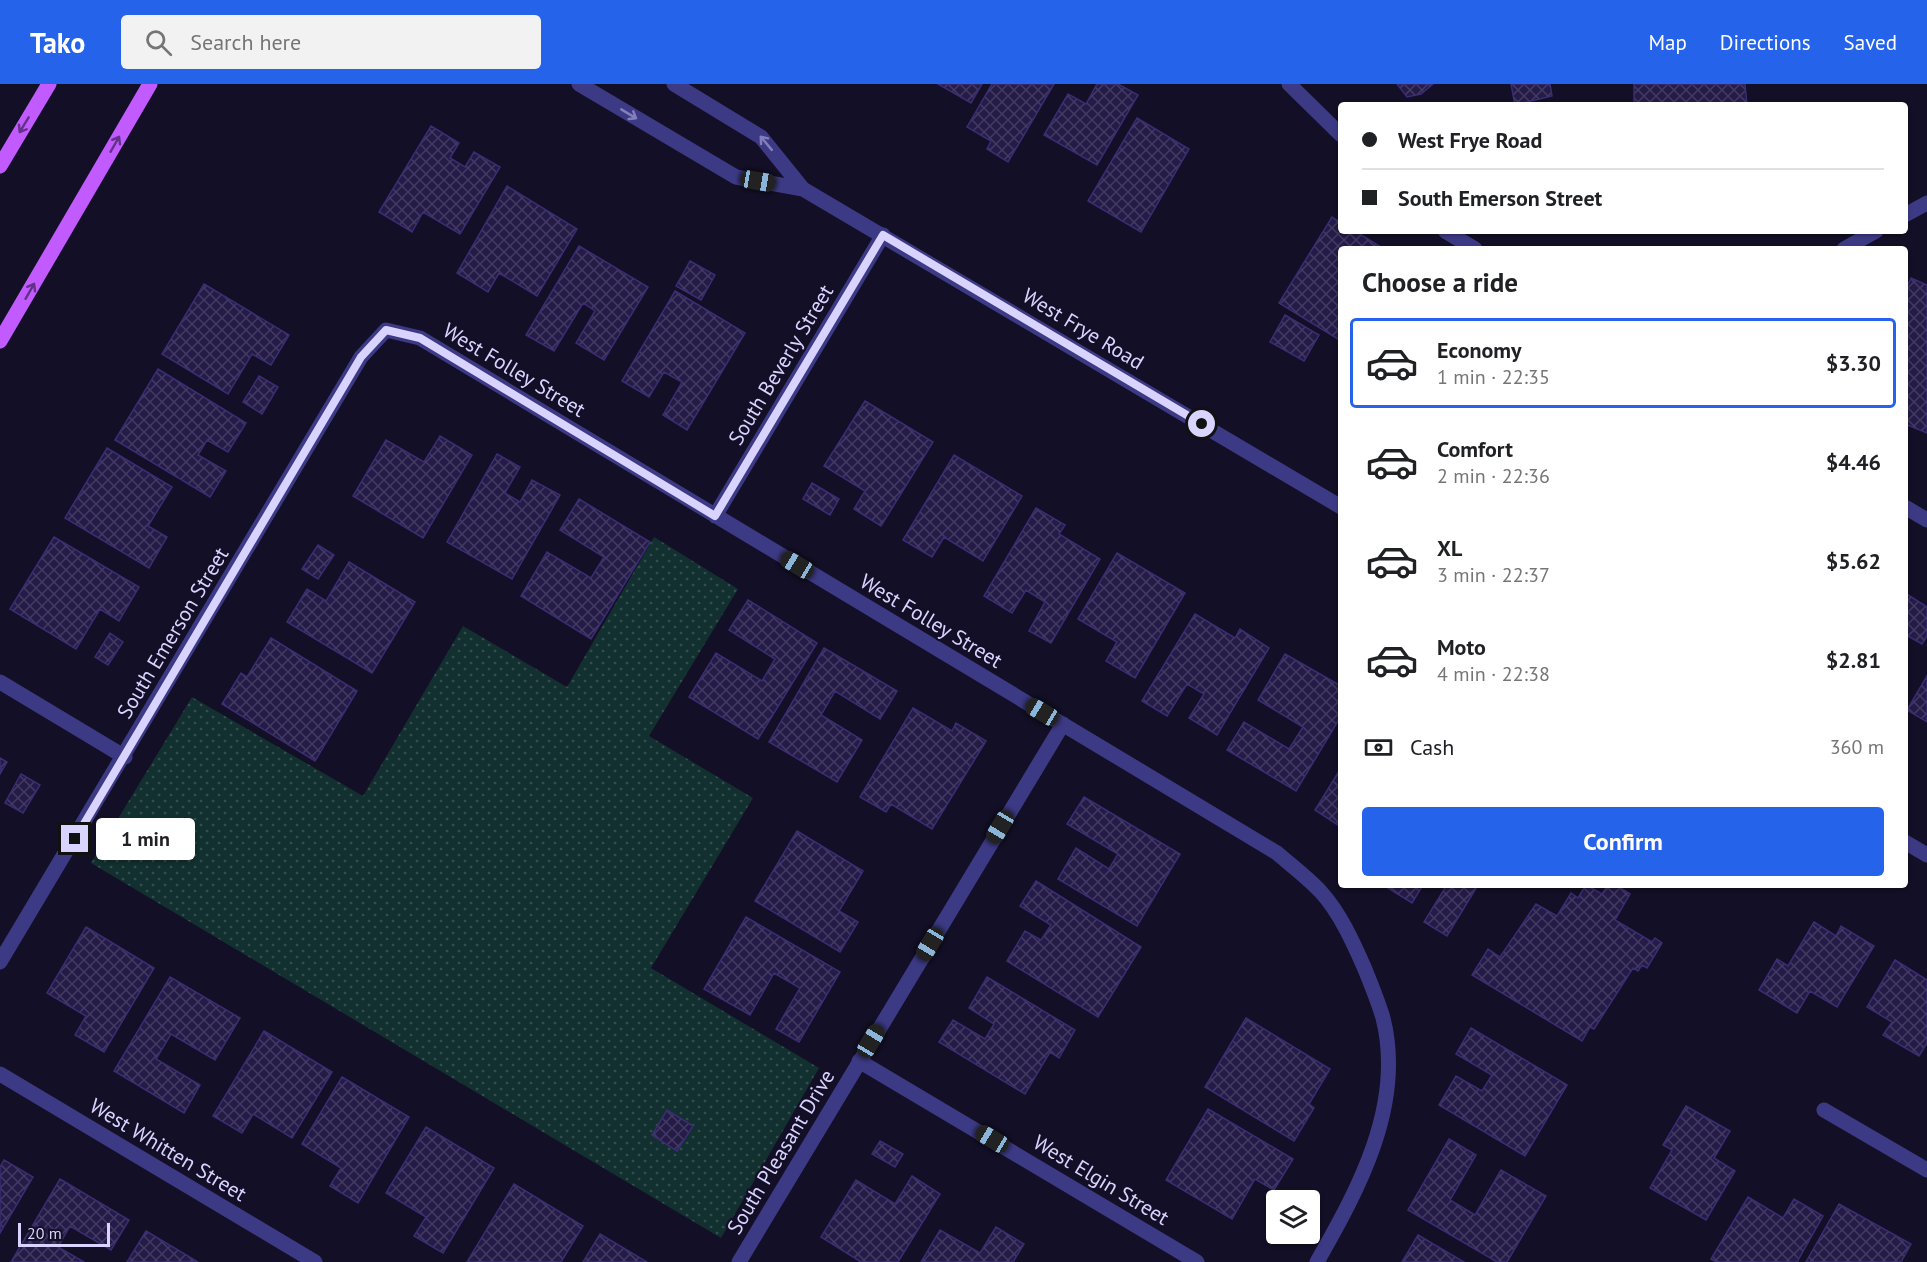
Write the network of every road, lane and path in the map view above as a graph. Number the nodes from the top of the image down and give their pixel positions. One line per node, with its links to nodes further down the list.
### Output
1 (49, 84): 7 (main road, one-way to 7)
2 (150, 84): 17 (main road, one-way to 2)
3 (579, 84): 8 (street, West Frye Road, one-way to 8)
4 (674, 84): 8 (street, West Frye Road, one-way to 4)
5 (1289, 84): 6 (street)
6 (1338, 132)
7 (0, 166)
8 (803, 189): 13 (street, West Frye Road)
9 (1927, 203): 10 (street)
10 (1908, 213)
11 (1450, 234): 14 (street)
12 (1871, 234): 15 (street)
13 (883, 235): 18 (street, West Frye Road); 20 (street, South Beverly Street)
14 (1470, 246)
15 (1849, 246)
16 (386, 330): 20 (street, West Folley Street); 24 (street, South Emerson Street)
17 (0, 341)
18 (1338, 505)
19 (1908, 509): 21 (street)
20 (715, 516): 23 (street, West Folley Street)
21 (1927, 520)
22 (0, 682): 24 (street)
23 (1063, 724): 28 (street, South Pleasant Drive); 35 (street, West Folley Street)
24 (125, 757): 27 (street, South Emerson Street)
25 (1908, 844): 26 (street)
26 (1927, 855)
27 (0, 962)
28 (859, 1061): 33 (street, South Pleasant Drive); 34 (street, West Elgin Street)
29 (0, 1074): 32 (street, West Whitten Street)
30 (1824, 1110): 31 (street)
31 (1927, 1170)
32 (315, 1262)
33 (739, 1262)
34 (1197, 1262)
35 (1317, 1262)

